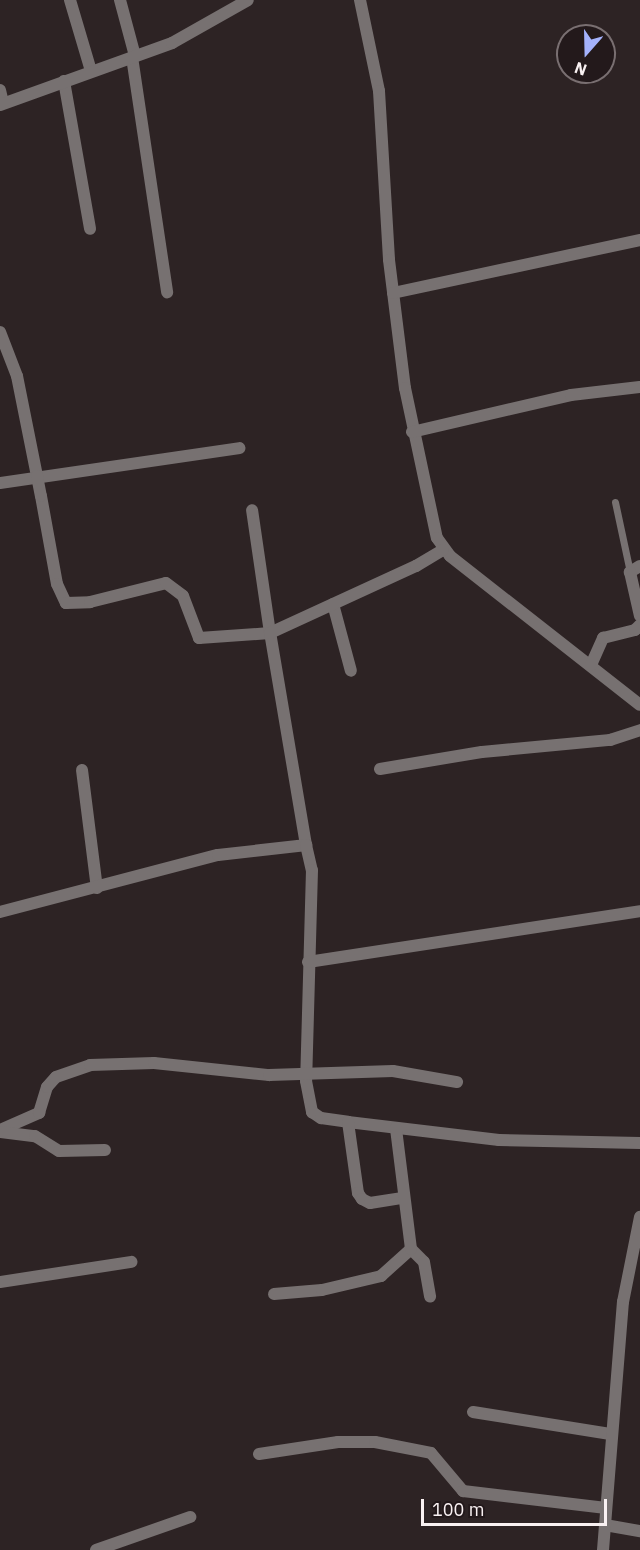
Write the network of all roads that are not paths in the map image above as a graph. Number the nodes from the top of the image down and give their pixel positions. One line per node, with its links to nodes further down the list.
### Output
1 (70, 0): 6 (street)
2 (120, 0): 5 (street)
3 (248, 0): 5 (street)
4 (360, 0): 13 (street)
5 (133, 56): 6 (street); 12 (street)
6 (92, 71): 7 (street)
7 (64, 81): 9 (street); 10 (street)
8 (0, 90): 9 (street)
9 (2, 104)
10 (90, 229)
11 (640, 240): 13 (street)
12 (166, 292)
13 (393, 293): 16 (street)
14 (0, 332): 26 (street, bridge)
15 (640, 387): 16 (street)
16 (412, 432): 21 (street)
17 (239, 448): 18 (street)
18 (0, 483)
19 (615, 502): 22 (lane)
20 (252, 510): 26 (street)
21 (443, 550): 23 (street); 27 (street)
22 (635, 569): 24 (street)
23 (333, 604): 26 (street); 28 (street)
24 (640, 616)
25 (640, 625): 27 (street)
26 (270, 633): 33 (street)
27 (593, 661): 29 (street)
28 (351, 671)
29 (640, 705)
30 (640, 730): 31 (street)
31 (380, 769)
32 (82, 770): 34 (street)
33 (306, 845): 34 (street); 37 (street)
34 (97, 888): 36 (street)
35 (640, 911): 37 (street)
36 (0, 912)
37 (308, 962): 38 (street)
38 (307, 1073): 39 (street); 40 (street); 42 (street)
39 (457, 1082)
40 (348, 1122): 41 (street); 45 (street)
41 (396, 1128): 43 (street); 45 (street)
42 (0, 1131): 44 (street)
43 (640, 1143)
44 (105, 1150)
45 (403, 1198): 47 (street)
46 (640, 1217): 53 (street)
47 (411, 1249): 50 (street); 51 (street)
48 (131, 1262): 49 (street)
49 (0, 1282)
50 (274, 1294)
51 (430, 1296)
52 (473, 1412): 53 (street)
53 (610, 1434): 55 (street)
54 (259, 1454): 55 (street)
55 (606, 1508): 57 (street)
56 (190, 1517): 59 (street)
57 (605, 1525): 58 (street); 60 (street)
58 (640, 1531)
59 (96, 1550)
60 (603, 1550)

